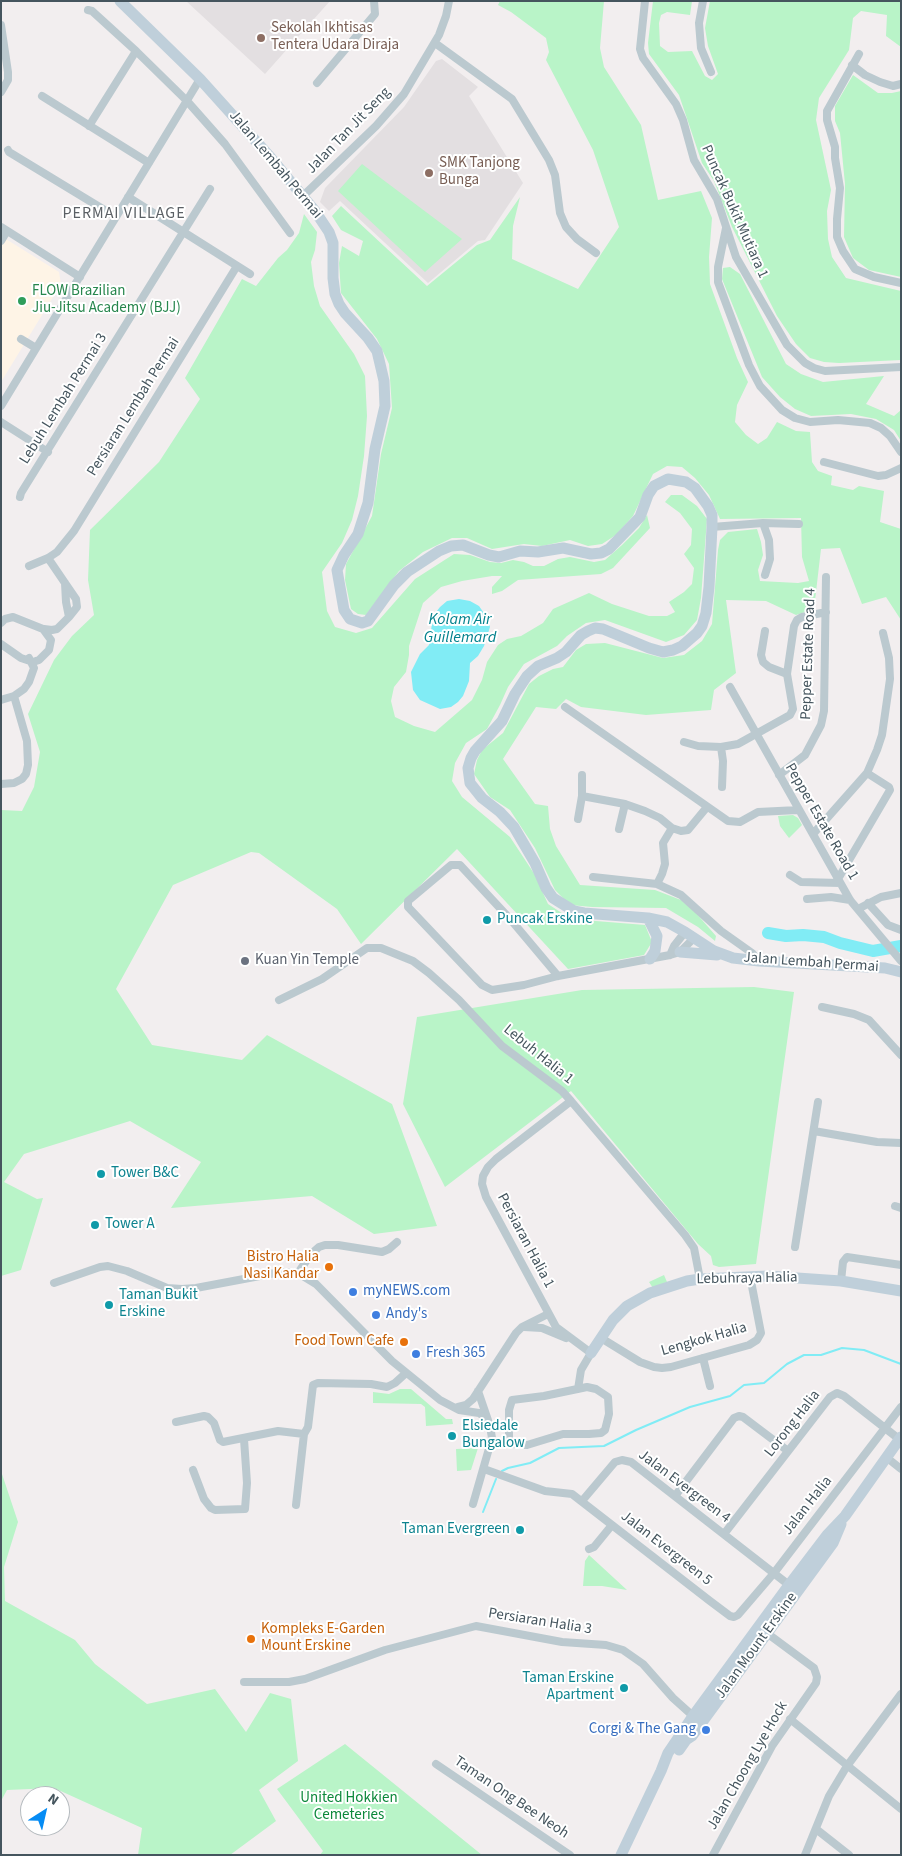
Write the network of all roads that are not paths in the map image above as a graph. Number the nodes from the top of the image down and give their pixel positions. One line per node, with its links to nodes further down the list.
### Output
1 (120, 1): 13 (main road, Jalan Lembah Permai)
2 (374, 1): 14 (street)
3 (448, 1): 8 (street, Jalan Tan Jit Seng)
4 (646, 1): 26 (street, Puncak Bukit Mutiara 1)
5 (703, 1): 12 (street)
6 (88, 10): 9 (street)
7 (1, 25): 16 (street)
8 (435, 43): 23 (street, Jalan Tan Jit Seng); 31 (street)
9 (136, 51): 18 (street); 19 (street)
10 (859, 54): 11 (street)
11 (852, 65): 15 (street); 35 (street)
12 (712, 72)
13 (200, 79): 18 (street); 23 (main road, Jalan Lembah Permai)
14 (317, 83)
15 (901, 84)
16 (1, 92)
17 (42, 96): 19 (street)
18 (187, 101): 21 (street); 29 (street)
19 (89, 126): 21 (street)
20 (8, 150): 25 (street)
21 (149, 164): 24 (street)
22 (210, 189): 28 (street, Lebuh Lembah Permai 3)
23 (303, 196): 48 (main road, Jalan Lembah Permai)
24 (128, 197): 25 (street); 28 (street)
25 (116, 217): 34 (street)
26 (726, 228): 38 (street, Puncak Bukit Mutiara 1); 42 (street)
27 (4, 229): 30 (street); 34 (street)
28 (184, 232): 32 (street); 41 (street, Lebuh Lembah Permai 3)
29 (290, 233)
30 (1, 241)
31 (596, 252)
32 (237, 266): 33 (street); 49 (street, Persiaran Lembah Permai)
33 (250, 274)
34 (80, 277): 37 (street)
35 (901, 284)
36 (21, 339): 37 (street)
37 (36, 348): 39 (street)
38 (901, 367)
39 (1, 406)
40 (1, 422): 41 (street)
41 (48, 452): 45 (street, Lebuh Lembah Permai 3)
42 (901, 452)
43 (824, 462): 44 (street)
44 (901, 468)
45 (20, 497)
46 (762, 523): 47 (street); 48 (street); 51 (street)
47 (799, 524)
48 (712, 527): 88 (main road, Jalan Lembah Permai)
49 (48, 558): 50 (street, Persiaran Lembah Permai); 54 (street)
50 (29, 566)
51 (765, 575)
52 (826, 577): 53 (street, Pepper Estate Road 4)
53 (826, 612): 58 (street); 68 (street, Pepper Estate Road 4)
54 (1, 623): 57 (street)
55 (765, 631): 58 (street)
56 (883, 633): 66 (street)
57 (1, 643): 60 (street)
58 (787, 674): 63 (street)
59 (730, 687): 63 (street, Pepper Estate Road 1)
60 (14, 696): 61 (street); 69 (street)
61 (1, 700)
62 (565, 707): 73 (street)
63 (756, 734): 65 (street); 68 (street, Pepper Estate Road 1)
64 (684, 742): 65 (street)
65 (721, 748): 70 (street)
66 (866, 774): 78 (street); 81 (street)
67 (582, 775): 71 (street)
68 (778, 775): 74 (street, Pepper Estate Road 1)
69 (1, 784)
70 (722, 787)
71 (582, 796): 72 (street); 75 (street)
72 (625, 804): 76 (street); 77 (street)
73 (707, 807): 74 (street); 76 (street)
74 (798, 810): 78 (street, Pepper Estate Road 1)
75 (578, 819)
76 (672, 828): 82 (street)
77 (619, 829)
78 (813, 834): 81 (street, Pepper Estate Road 1)
79 (790, 875): 81 (street)
80 (593, 877): 82 (street)
81 (839, 881): 85 (street, Pepper Estate Road 1)
82 (656, 884): 95 (street)
83 (901, 893): 86 (street)
84 (807, 900): 85 (street)
85 (850, 900): 87 (street, Pepper Estate Road 1)
86 (868, 903): 87 (street); 89 (street)
87 (858, 909): 94 (street, Pepper Estate Road 1)
88 (648, 918): 90 (main road, Jalan Lembah Permai); 93 (main road)
89 (901, 930)
90 (690, 935): 91 (street); 92 (main road, Jalan Lembah Permai)
91 (675, 954): 92 (main road); 93 (street)
92 (724, 955): 95 (main road, Jalan Lembah Permai)
93 (650, 959): 97 (street)
94 (899, 959)
95 (759, 961): 96 (main road, Jalan Lembah Permai)
96 (901, 972)
97 (558, 976): 97 (street)
98 (278, 1000): 101 (street, Lebuh Halia 1)
99 (822, 1007): 100 (street)
100 (901, 1055)
101 (571, 1101): 110 (street, Lebuh Halia 1); 114 (street, Persiaran Halia 1)
102 (818, 1102): 103 (street)
103 (814, 1131): 104 (street); 106 (street)
104 (901, 1142)
105 (398, 1242): 108 (street)
106 (795, 1247)
107 (901, 1265): 111 (street)
108 (298, 1273): 112 (street); 120 (street)
109 (750, 1276): 110 (main road, Lebuhraya Halia); 111 (main road, Lebuhraya Halia); 119 (street, Lengkok Halia)
110 (700, 1279): 116 (main road, Lebuhraya Halia)
111 (840, 1281): 113 (main road, Lebuhraya Halia)
112 (54, 1283)
113 (901, 1291)
114 (548, 1314): 115 (street); 117 (street, Persiaran Halia 1)
115 (522, 1327): 117 (street); 123 (street)
116 (601, 1338): 118 (main road, Lebuhraya Halia); 119 (street, Lengkok Halia)
117 (572, 1340): 118 (street, Persiaran Halia 1)
118 (591, 1353): 122 (street)
119 (703, 1358): 121 (street)
120 (406, 1373): 124 (street); 129 (street)
121 (710, 1386)
122 (578, 1389): 122 (street)
123 (478, 1391): 124 (street); 126 (street)
124 (451, 1407): 126 (street)
125 (901, 1407): 128 (street, Jalan Halia)
126 (487, 1418): 135 (street)
127 (176, 1422): 130 (street)
128 (885, 1428): 131 (street, Lorong Halia); 132 (street, Lorong Halia); 146 (street, Jalan Halia)
129 (304, 1434): 130 (street); 139 (street)
130 (244, 1438): 136 (street)
131 (900, 1438): 133 (main road, Jalan Mount Erskine)
132 (788, 1452): 137 (street); 143 (street, Lorong Halia)
133 (886, 1457): 134 (street); 141 (main road, Jalan Mount Erskine)
134 (900, 1467)
135 (484, 1469): 138 (street, Jalan Evergreen 5); 140 (street)
136 (192, 1470)
137 (674, 1496): 138 (street, Jalan Evergreen 4); 143 (street, Jalan Evergreen 4)
138 (582, 1501): 142 (street, Jalan Evergreen 5)
139 (296, 1504)
140 (473, 1504)
141 (845, 1516): 145 (main road, Jalan Mount Erskine); 147 (main road, Jalan Mount Erskine)
142 (612, 1525): 144 (street); 149 (street, Jalan Evergreen 5)
143 (724, 1534): 146 (street, Jalan Evergreen 4)
144 (589, 1549)
145 (821, 1558): 147 (main road); 148 (main road, Jalan Mount Erskine)
146 (774, 1573): 147 (street, Jalan Evergreen 4); 149 (street, Jalan Halia)
147 (789, 1585): 148 (main road); 150 (main road, Jalan Mount Erskine)
148 (779, 1615): 150 (main road, Jalan Mount Erskine)
149 (734, 1617)
150 (762, 1630): 151 (main road, Jalan Mount Erskine); 154 (main road, Jalan Mount Erskine); 155 (street, Jalan Choong Lye Hock)
151 (736, 1676): 154 (main road); 156 (main road, Jalan Mount Erskine)
152 (244, 1682): 154 (street, Persiaran Halia 3)
153 (901, 1694): 158 (street)
154 (692, 1716): 156 (main road); 159 (main road, Jalan Mount Erskine)
155 (790, 1719): 158 (street); 164 (street, Jalan Choong Lye Hock)
156 (686, 1740): 159 (main road, Jalan Mount Erskine)
157 (436, 1764): 162 (street, Taman Ong Bee Neoh)
158 (848, 1766): 160 (street); 161 (street)
159 (662, 1771): 163 (main road, Jalan Mount Erskine)
160 (901, 1809)
161 (816, 1829): 165 (street); 166 (street)
162 (570, 1855)
163 (621, 1855)
164 (713, 1855)
165 (805, 1855)
166 (849, 1855)

